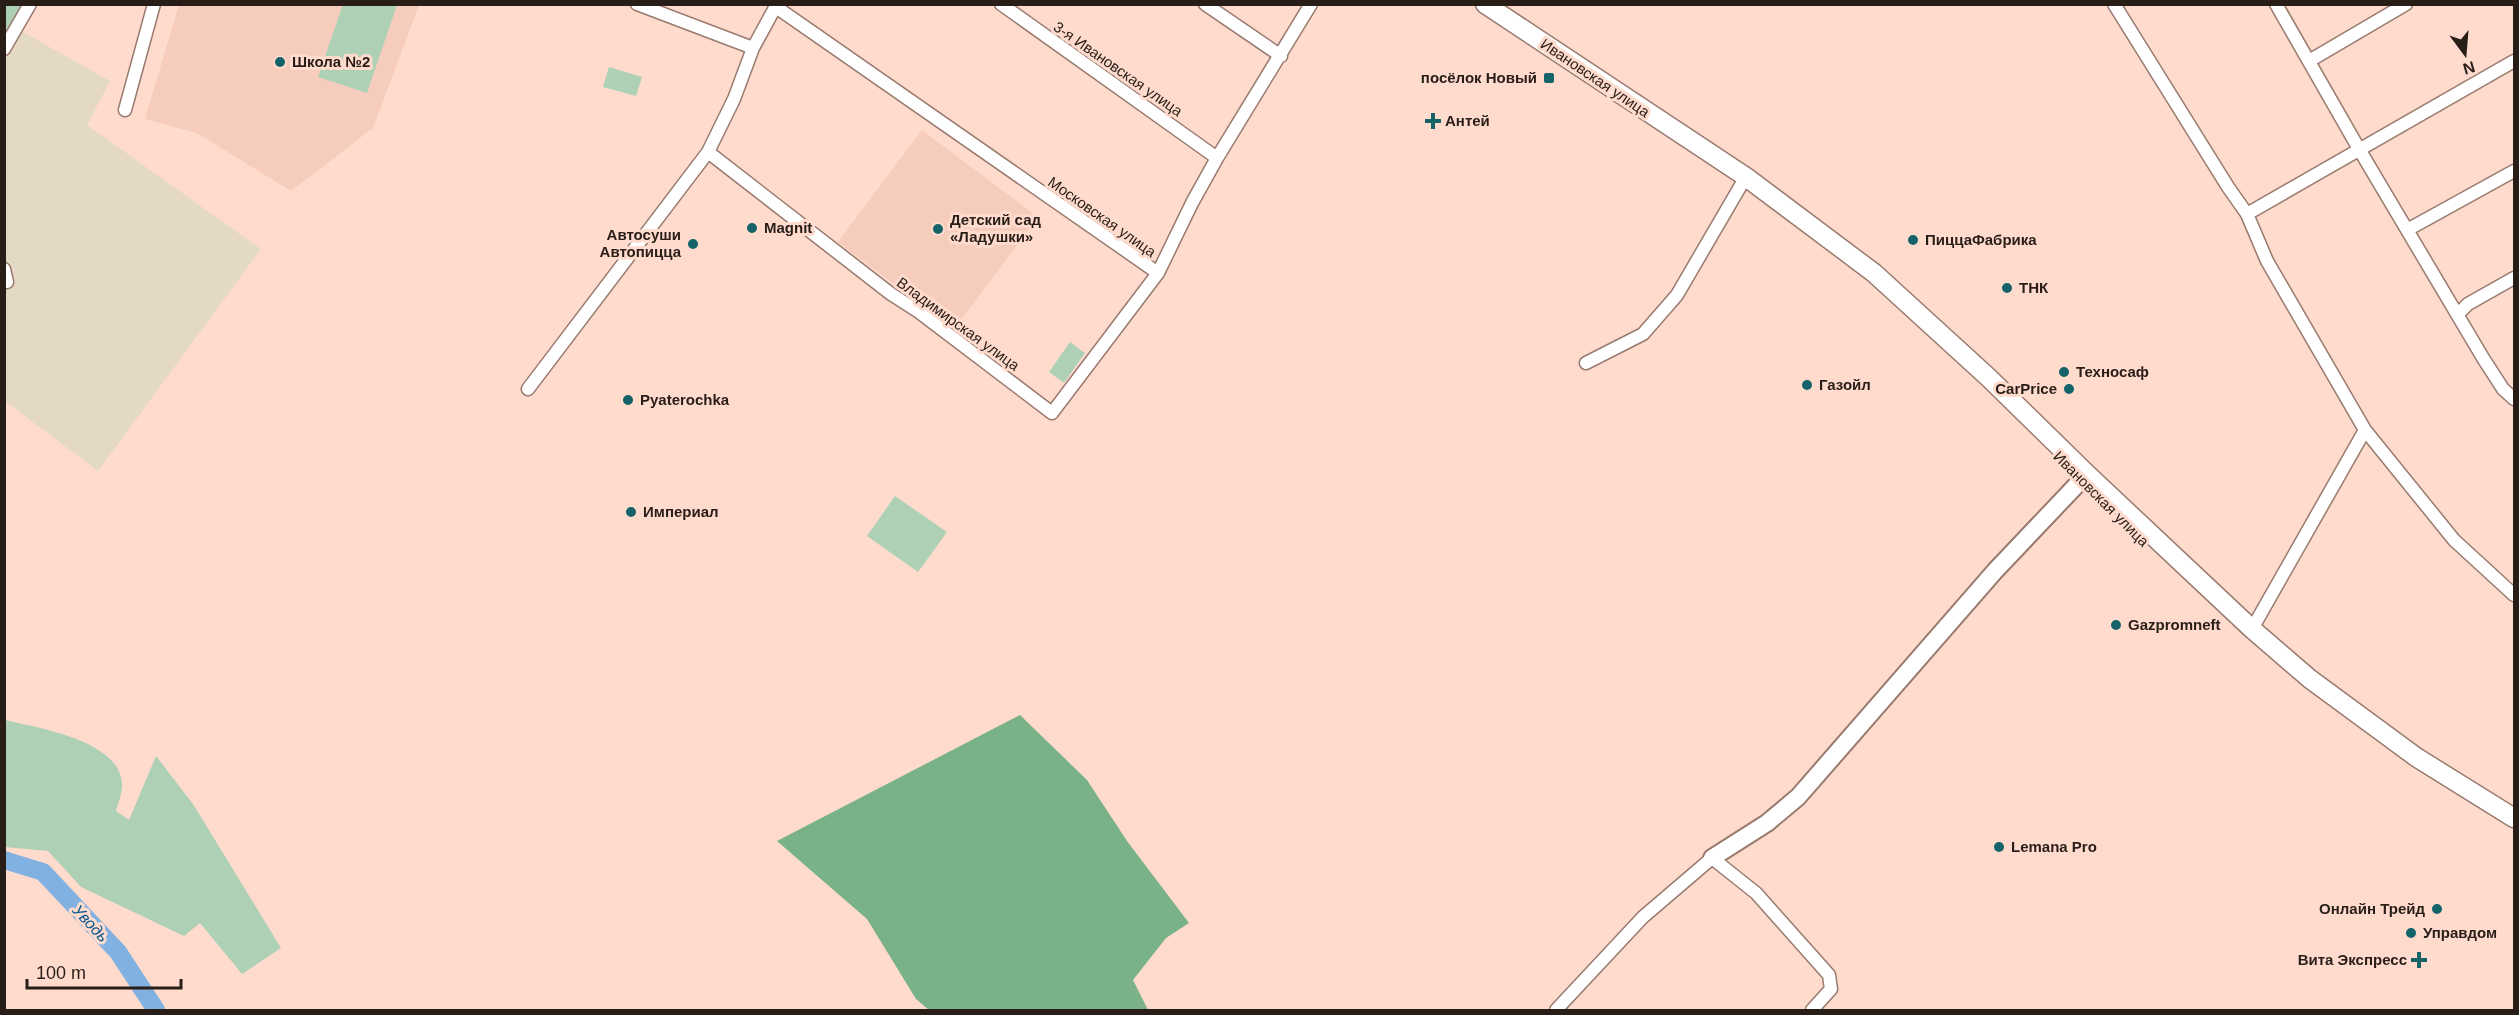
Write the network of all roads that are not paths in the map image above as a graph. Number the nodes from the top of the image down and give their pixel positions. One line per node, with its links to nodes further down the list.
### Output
1 (30, 4): 13 (street)
2 (154, 4): 17 (street)
3 (637, 4): 12 (street)
4 (1002, 4): 21 (street, 3-я Ивановская улица)
5 (1205, 4): 14 (street)
6 (1311, 4): 14 (street, Московская улица)
7 (1485, 4): 20 (main road, Ивановская улица)
8 (2114, 4): 24 (street)
9 (2276, 4): 15 (street)
10 (2406, 4): 15 (street)
11 (777, 6): 12 (street); 26 (street, Московская улица)
12 (753, 48): 19 (street)
13 (4, 49)
14 (1281, 56): 21 (street, Московская улица)
15 (2309, 61): 18 (street)
16 (2514, 61): 18 (street)
17 (124, 110)
18 (2359, 149): 24 (street); 25 (street)
19 (708, 152): 26 (street, Владимирская улица); 30 (street)
20 (1705, 152): 23 (main road, Ивановская улица); 33 (main road, Ивановская улица)
21 (1218, 158): 26 (street, Московская улица)
22 (2514, 171): 25 (street)
23 (1744, 180): 29 (street); 33 (main road, Ивановская улица)
24 (2247, 214): 32 (street)
25 (2407, 230): 28 (street)
26 (1158, 273)
27 (2514, 278): 28 (street)
28 (2458, 314): 31 (street)
29 (1586, 363)
30 (528, 389)
31 (2514, 396)
32 (2365, 430): 34 (street); 35 (street)
33 (2084, 478): 35 (main road, Ивановская улица); 37 (main road, Ивановская улица); 38 (street)
34 (2514, 595)
35 (2252, 629): 36 (main road, Ивановская улица)
36 (2514, 818)
37 (2514, 824)
38 (1712, 858): 39 (street); 40 (street)
39 (1556, 1011)
40 (1812, 1011)

